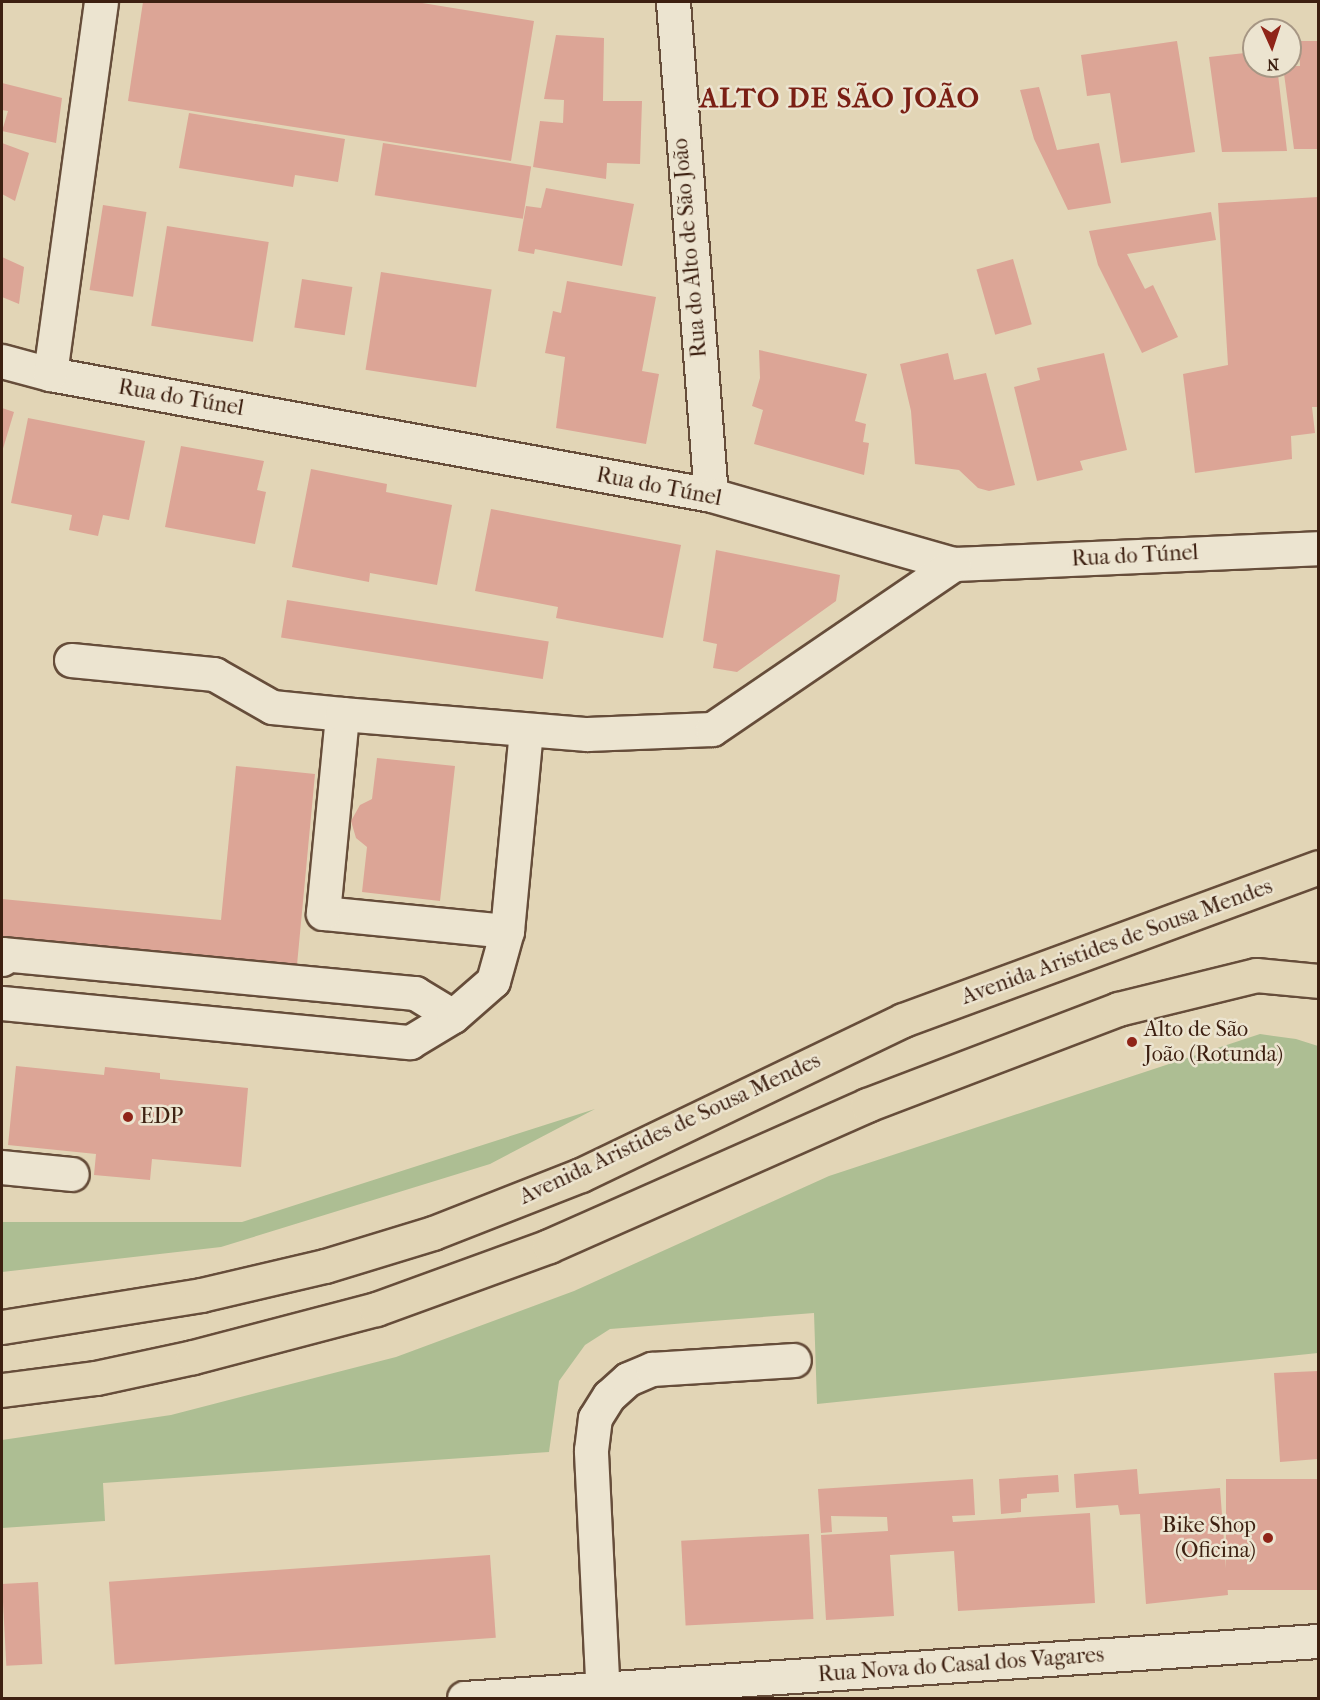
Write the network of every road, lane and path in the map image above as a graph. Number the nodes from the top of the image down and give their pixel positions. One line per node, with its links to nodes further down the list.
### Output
1 (101, 2): 4 (street)
2 (673, 2): 5 (street, Rua do Alto de São João)
3 (2, 361): 4 (street, Rua do Túnel)
4 (50, 374): 5 (street, Rua do Túnel)
5 (711, 495): 7 (street, Rua do Túnel)
6 (1318, 548): 7 (street, Rua do Túnel)
7 (954, 564): 10 (street)
8 (71, 660): 9 (street)
9 (342, 714): 10 (street); 12 (street)
10 (526, 731): 12 (street)
11 (1318, 867): 19 (main road, Avenida Aristides de Sousa Mendes)
12 (507, 931): 16 (street)
13 (2, 959): 16 (street)
14 (1318, 981): 21 (main road)
15 (2, 1003): 16 (street)
16 (453, 1016)
17 (2, 1167): 18 (street)
18 (72, 1174)
19 (2, 1327)
20 (794, 1360): 23 (street)
21 (2, 1390)
22 (1318, 1641): 23 (street, Rua Nova do Casal dos Vagares)
23 (603, 1694): 24 (street, Rua Nova do Casal dos Vagares)
24 (464, 1698)

